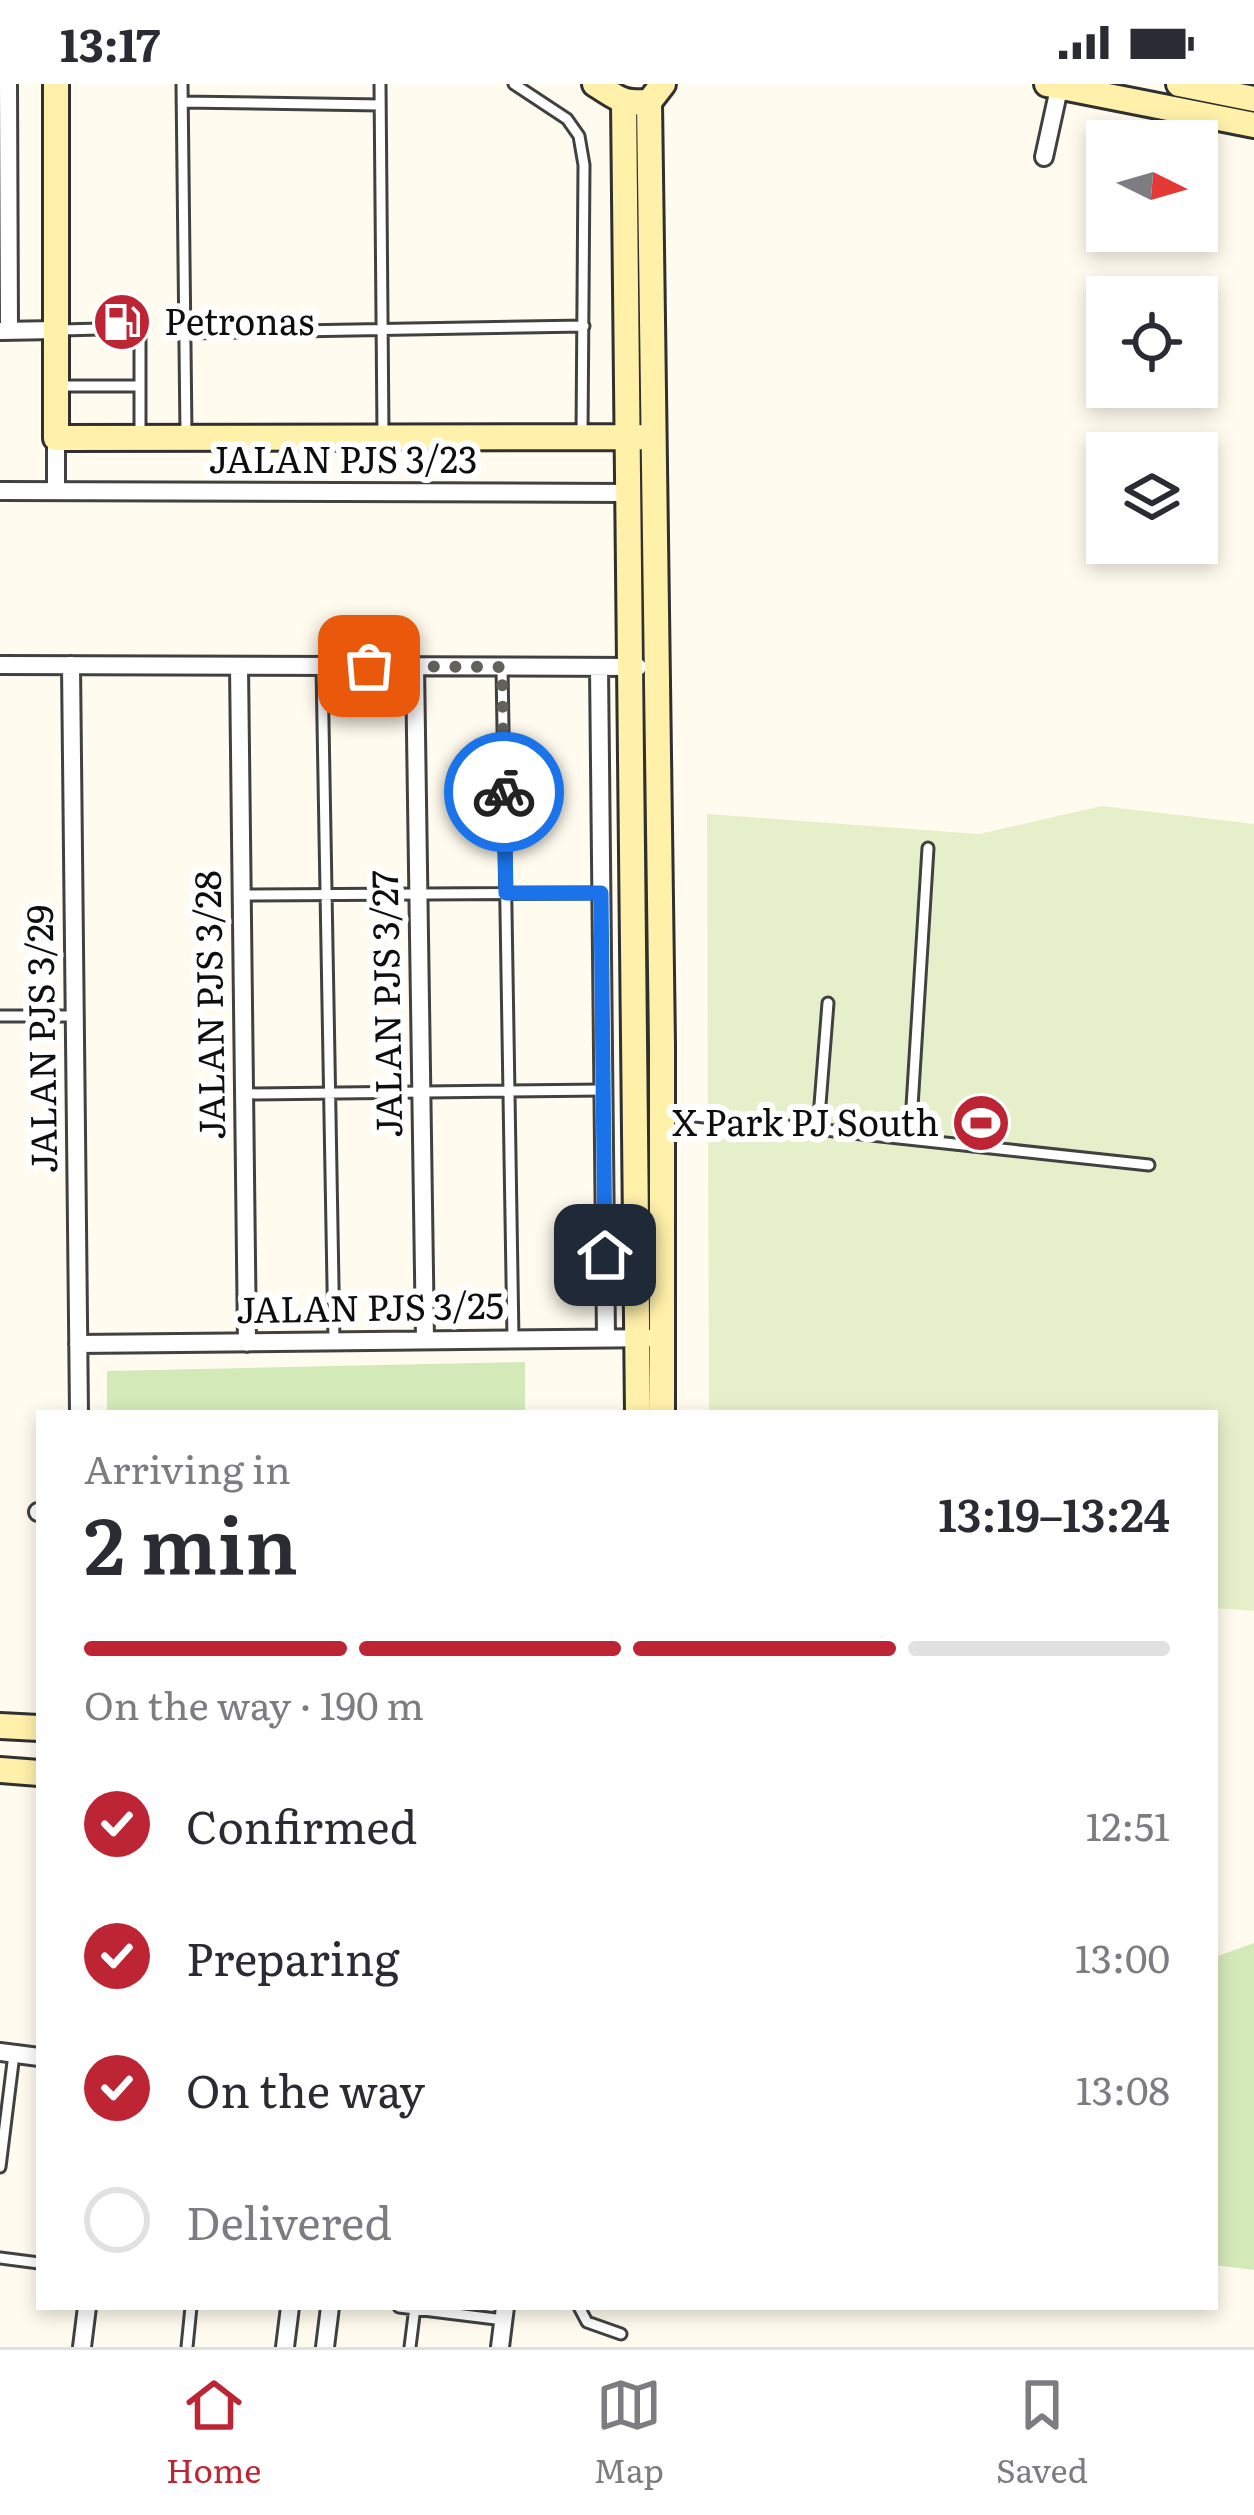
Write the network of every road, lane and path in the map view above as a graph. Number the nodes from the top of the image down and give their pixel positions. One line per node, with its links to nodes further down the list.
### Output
1 (8, 84): 17 (street)
2 (56, 84): 16 (main road)
3 (182, 84): 11 (lane)
4 (380, 84): 12 (lane)
5 (514, 84): 15 (lane)
6 (596, 84): 9 (main road)
7 (1179, 84): 10 (main road)
8 (1055, 85): 13 (main road); 14 (street)
9 (645, 96): 24 (main road); 25 (main road)
10 (1254, 99)
11 (182, 102): 12 (lane); 19 (lane)
12 (380, 105): 18 (lane)
13 (1254, 125)
14 (1044, 157)
15 (584, 326): 18 (lane); 22 (lane)
16 (56, 330): 17 (street); 20 (main road); 21 (lane)
17 (5, 331)
18 (382, 331): 19 (lane); 23 (lane)
19 (185, 333): 28 (lane)
20 (56, 386): 21 (lane); 26 (main road)
21 (140, 386): 27 (lane)
22 (582, 435): 23 (main road); 24 (main road)
23 (383, 436): 28 (main road)
24 (626, 436): 25 (main road); 31 (main road)
25 (653, 437): 39 (main road)
26 (56, 438): 27 (main road); 30 (street)
27 (140, 438): 28 (main road)
28 (186, 438)
29 (0, 491): 30 (street, JALAN PJS 3/23)
30 (56, 491): 31 (street, JALAN PJS 3/23)
31 (628, 493): 39 (main road)
32 (0, 665): 33 (street)
33 (71, 665): 34 (street); 48 (street, JALAN PJS 3/29)
34 (239, 666): 35 (street); 44 (street, JALAN PJS 3/28)
35 (322, 666): 36 (street); 45 (lane)
36 (415, 666): 37 (street); 43 (street, JALAN PJS 3/27)
37 (502, 667): 38 (street); 41 (lane)
38 (599, 667): 39 (street); 42 (street)
39 (644, 667): 54 (main road); 59 (main road)
40 (928, 848): 56 (lane)
41 (506, 893): 42 (lane); 43 (lane); 50 (lane)
42 (601, 893): 49 (street)
43 (418, 894): 45 (lane); 51 (street, JALAN PJS 3/27)
44 (242, 895): 45 (lane); 53 (street, JALAN PJS 3/28)
45 (326, 895): 52 (lane)
46 (828, 1003): 55 (lane)
47 (0, 1016): 48 (lane)
48 (75, 1016): 64 (street, JALAN PJS 3/29)
49 (604, 1090): 50 (lane); 58 (street)
50 (508, 1091): 51 (lane); 60 (lane)
51 (421, 1092): 52 (lane); 61 (street, JALAN PJS 3/27)
52 (330, 1093): 53 (lane); 62 (lane)
53 (244, 1094): 63 (street, JALAN PJS 3/28)
54 (662, 1113): 55 (lane); 59 (main road)
55 (818, 1130): 56 (lane)
56 (910, 1139): 57 (lane)
57 (1149, 1165)
58 (606, 1338): 59 (street, JALAN PJS 3/25); 60 (street, JALAN PJS 3/25)
59 (649, 1338): 66 (main road); 67 (main road)
60 (513, 1339): 61 (street, JALAN PJS 3/25)
61 (425, 1340): 62 (street, JALAN PJS 3/25)
62 (334, 1341): 63 (street, JALAN PJS 3/25)
63 (247, 1343): 64 (street, JALAN PJS 3/25)
64 (78, 1344): 65 (street, JALAN PJS 3/29)
65 (79, 1410)
66 (638, 1410)
67 (661, 1410)
68 (0, 1726): 69 (main road)
69 (36, 1728)
70 (1, 1770): 71 (main road)
71 (36, 1773)
72 (7, 2053): 73 (lane)
73 (0, 2167)
74 (0, 2258): 75 (lane)
75 (36, 2263)
76 (87, 2310): 85 (street)
77 (191, 2310): 86 (lane)
78 (290, 2310): 87 (street)
79 (331, 2310): 88 (street)
80 (415, 2310): 89 (lane)
81 (445, 2310): 83 (lane)
82 (581, 2310): 84 (lane)
83 (505, 2314): 90 (street)
84 (621, 2334)
85 (82, 2347)
86 (187, 2347)
87 (285, 2347)
88 (326, 2347)
89 (410, 2347)
90 (500, 2347)

